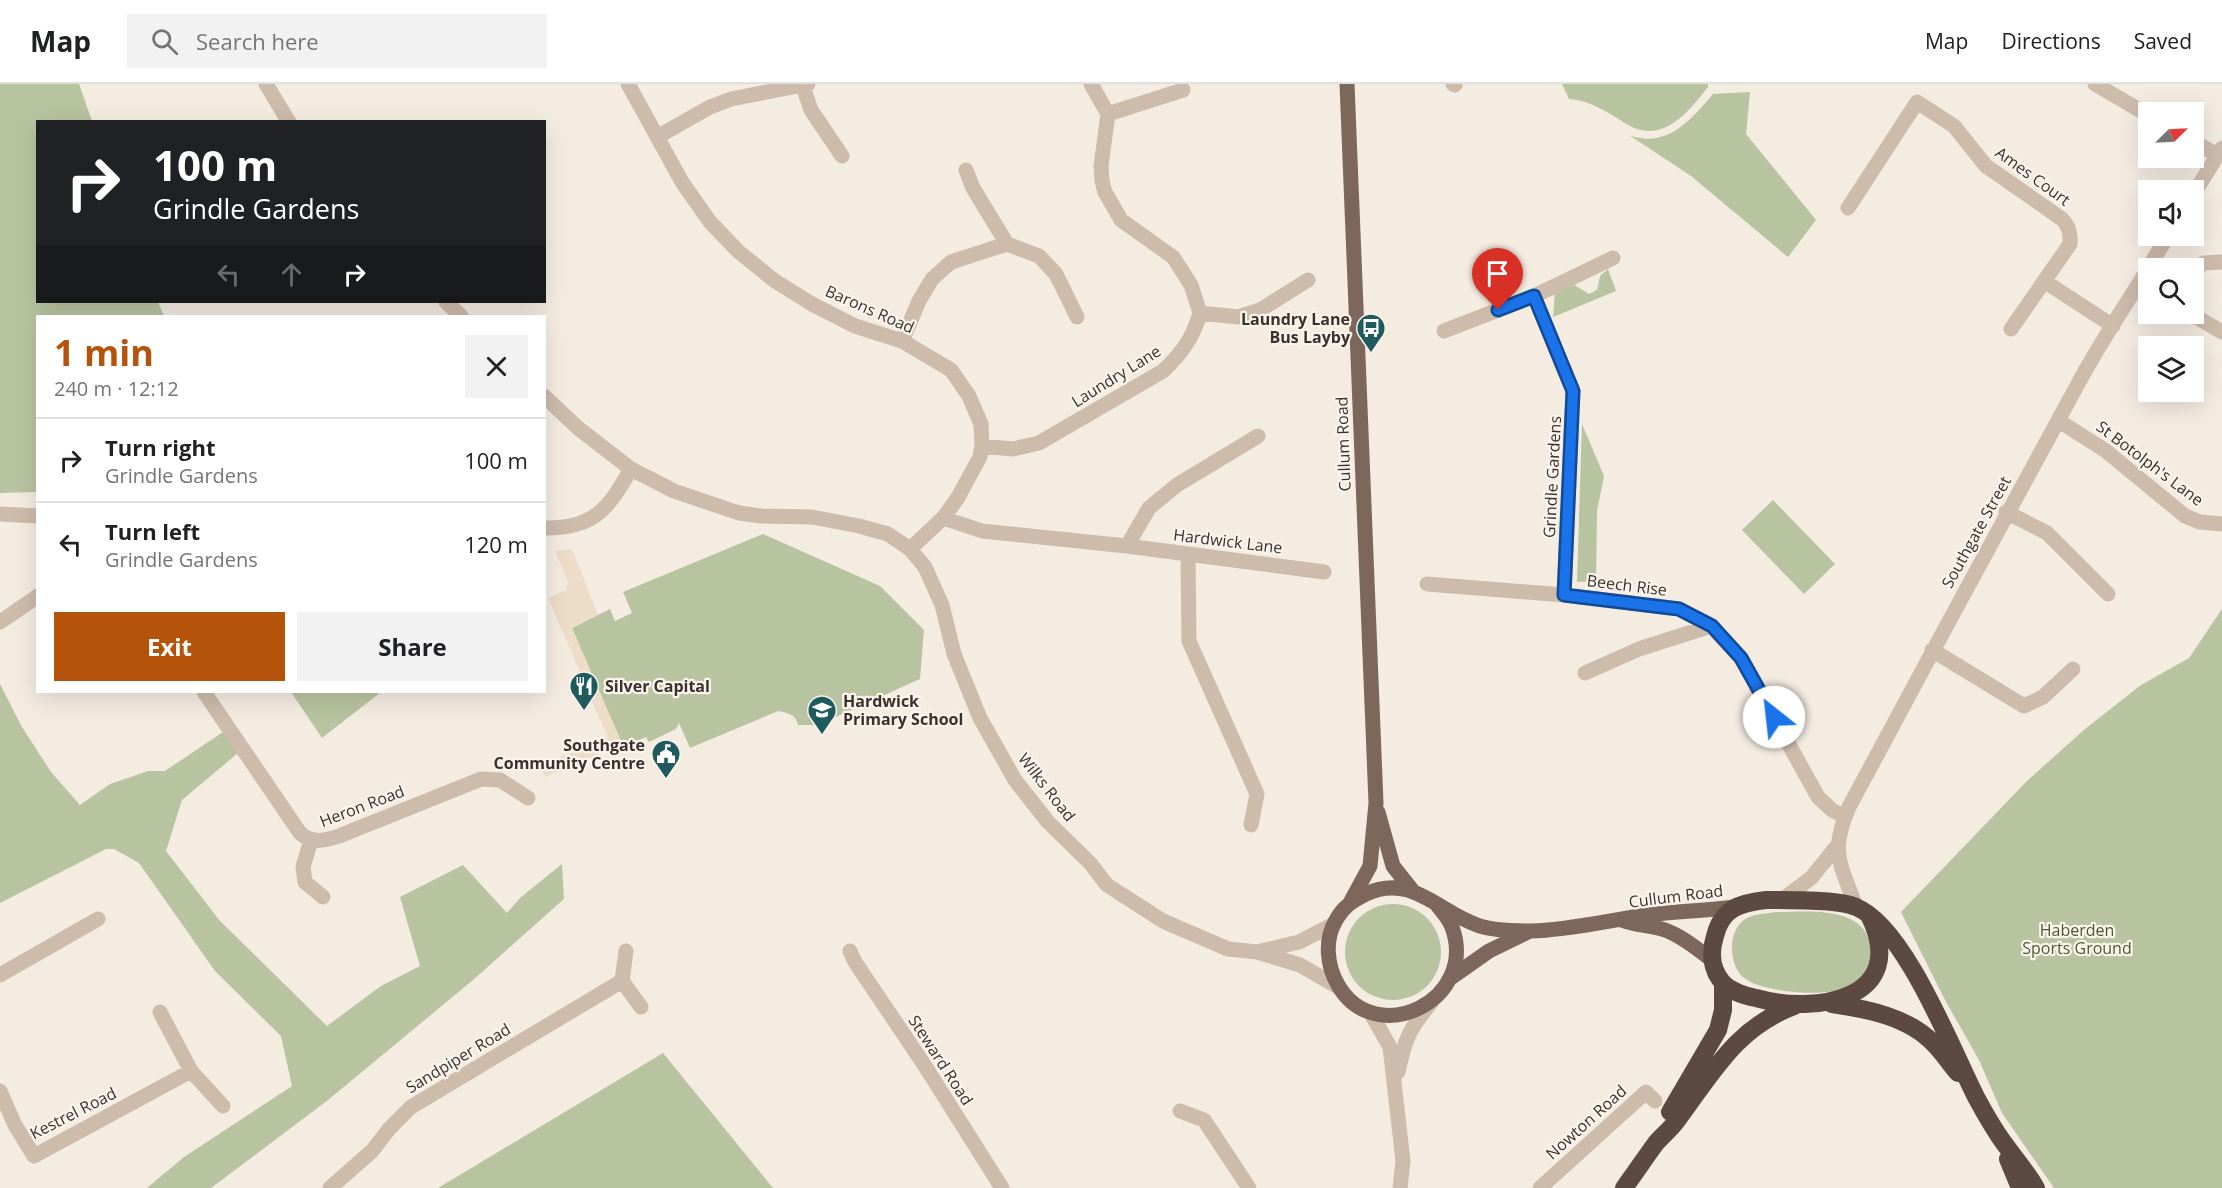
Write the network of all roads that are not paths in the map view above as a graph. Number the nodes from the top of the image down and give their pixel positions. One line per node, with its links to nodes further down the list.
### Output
1 (266, 84): 10 (street)
2 (628, 84): 11 (street, Barons Road)
3 (1091, 84): 9 (street)
4 (1347, 84): 62 (main road, Cullum Road)
5 (2095, 84): 8 (street)
6 (805, 85): 11 (street); 14 (street)
7 (1183, 90): 9 (street)
8 (2138, 109)
9 (1108, 114): 27 (street)
10 (289, 120)
11 (657, 137): 35 (street, Barons Road)
12 (2204, 145): 13 (street)
13 (2220, 152): 16 (street)
14 (842, 156)
15 (966, 170): 18 (street)
16 (2202, 180)
17 (1848, 208): 23 (street, Ames Court)
18 (1007, 244): 29 (street); 35 (street)
19 (1612, 258): 25 (street)
20 (2222, 262): 21 (street)
21 (2204, 264)
22 (1308, 280): 27 (street)
23 (2044, 281): 31 (street); 32 (street, Ames Court)
24 (2138, 289): 31 (street, Southgate Street)
25 (1534, 296): 33 (street); 53 (street, Grindle Gardens)
26 (447, 303): 28 (street)
27 (1200, 313): 39 (street, Laundry Lane)
28 (460, 315)
29 (1077, 317)
30 (2204, 322): 34 (street)
31 (2113, 327): 37 (street, Southgate Street)
32 (2011, 329)
33 (1444, 331)
34 (2222, 332)
35 (902, 341): 39 (street, Barons Road)
36 (546, 398): 40 (street)
37 (2059, 421): 41 (street, Southgate Street); 45 (street, St Botolph's Lane)
38 (1258, 436): 47 (street)
39 (982, 446): 44 (street, Barons Road)
40 (631, 469): 46 (street); 48 (street)
41 (2007, 512): 52 (street); 57 (street, Southgate Street)
42 (0, 514): 43 (street)
43 (36, 516)
44 (944, 518): 47 (street, Hardwick Lane); 48 (street, Barons Road)
45 (2222, 524)
46 (546, 528)
47 (1127, 546): 49 (street, Hardwick Lane)
48 (910, 549): 80 (street, Wilks Road)
49 (1188, 554): 50 (street, Hardwick Lane); 64 (street)
50 (1324, 572)
51 (1427, 584): 53 (street, Beech Rise)
52 (2108, 594)
53 (1564, 595): 56 (street, Beech Rise)
54 (36, 597): 55 (street)
55 (0, 622)
56 (1712, 626): 59 (street); 63 (street, Beech Rise)
57 (1932, 650): 58 (street); 63 (street, Southgate Street)
58 (2073, 669)
59 (1585, 674)
60 (205, 693): 65 (street, Heron Road)
61 (528, 798): 65 (street, Heron Road)
62 (1376, 803): 67 (main road, Cullum Road); 70 (main road, Cullum Road)
63 (1845, 817): 66 (street, Southgate Street)
64 (1251, 825)
65 (311, 840): 68 (street)
66 (1837, 846): 69 (street); 73 (street)
67 (1412, 890): 70 (main road); 71 (main road)
68 (323, 897)
69 (1782, 900): 72 (highway); 73 (highway)
70 (1351, 901): 76 (main road)
71 (1437, 904): 77 (main road, Cullum Road); 83 (main road)
72 (1734, 907): 75 (main road, Cullum Road); 81 (highway)
73 (1863, 911): 88 (highway); 96 (highway)
74 (98, 919): 82 (street)
75 (1622, 920): 77 (main road, Cullum Road); 81 (main road, Cullum Road)
76 (1334, 924): 80 (street, Wilks Road); 86 (main road)
77 (1530, 931): 83 (main road, Cullum Road)
78 (626, 951): 84 (street)
79 (850, 951): 103 (street, Steward Road)
80 (1257, 952): 86 (street, Wilks Road)
81 (1711, 959): 85 (highway)
82 (0, 975)
83 (1452, 977): 87 (main road)
84 (622, 981): 90 (street); 102 (street, Sandpiper Road)
85 (1723, 983): 89 (highway); 101 (highway)
86 (1338, 987): 92 (main road)
87 (1431, 1003): 92 (main road); 94 (street)
88 (1826, 1003): 89 (highway); 96 (highway)
89 (1798, 1005): 101 (highway)
90 (641, 1007)
91 (160, 1012): 93 (street)
92 (1370, 1012): 94 (street)
93 (191, 1071): 95 (street, Kestrel Road); 98 (street)
94 (1395, 1085): 105 (street)
95 (0, 1091)
96 (1976, 1096): 100 (highway)
97 (1655, 1101): 106 (street, Nowton Road)
98 (223, 1106)
99 (1180, 1111): 104 (street)
100 (1999, 1136): 108 (highway); 109 (highway)
101 (1657, 1142): 107 (highway)
102 (330, 1188)
103 (1002, 1188)
104 (1249, 1188)
105 (1400, 1188)
106 (1540, 1188)
107 (1624, 1188)
108 (2020, 1188)
109 (2036, 1188)

